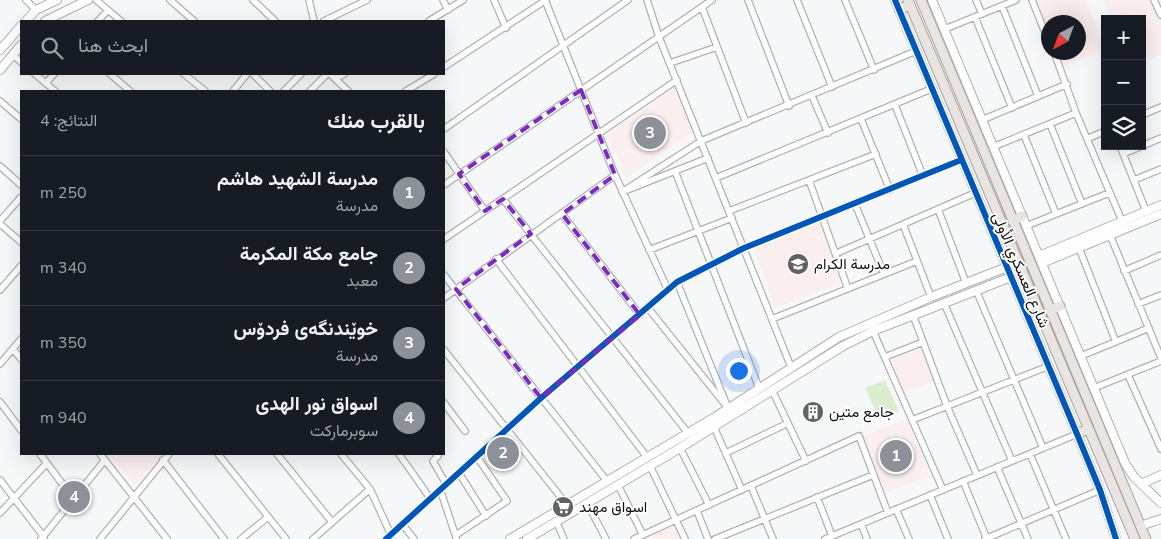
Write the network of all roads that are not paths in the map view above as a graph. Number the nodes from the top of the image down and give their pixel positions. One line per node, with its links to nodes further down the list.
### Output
1 (26, 0): 29 (street)
2 (57, 0): 29 (main road)
3 (88, 0): 36 (main road)
4 (96, 0): 30 (street)
5 (170, 0): 39 (street)
6 (253, 0): 40 (street)
7 (309, 0): 41 (street)
8 (367, 0): 42 (street)
9 (443, 0): 31 (street)
10 (463, 0): 31 (street)
11 (494, 0): 46 (street)
12 (545, 0): 46 (street); 50 (street)
13 (628, 0): 50 (street)
14 (647, 0): 48 (street)
15 (712, 0): 28 (street)
16 (748, 0): 94 (street)
17 (797, 0): 78 (street)
18 (845, 0): 60 (street)
19 (920, 0): 75 (main road, شارع العسكري الأولى)
20 (932, 0): 47 (main road)
21 (976, 0): 32 (street)
22 (1015, 0): 27 (street)
23 (1032, 0): 44 (street)
24 (1154, 0): 33 (street)
25 (909, 2): 26 (main road); 155 (main road, شارع العسكري الأولى)
26 (897, 4): 53 (main road)
27 (1002, 6): 32 (street); 91 (street)
28 (702, 7): 48 (street); 51 (street)
29 (36, 10): 35 (main road)
30 (108, 10): 37 (street); 38 (street)
31 (448, 10): 43 (street)
32 (982, 14): 34 (street)
33 (1161, 15)
34 (975, 17): 47 (street); 96 (street)
35 (27, 20)
36 (46, 20)
37 (99, 20)
38 (120, 20)
39 (193, 20)
40 (274, 20)
41 (314, 20)
42 (326, 20)
43 (431, 20)
44 (1041, 22)
45 (20, 27): 52 (main road)
46 (506, 28): 58 (street)
47 (945, 29): 72 (main road)
48 (659, 36): 57 (street); 89 (street)
49 (20, 46): 54 (main road)
50 (563, 46): 89 (street); 104 (street)
51 (717, 47): 57 (street); 102 (street)
52 (0, 50)
53 (916, 51): 60 (street); 79 (main road)
54 (13, 55): 56 (street); 59 (main road)
55 (1057, 60): 77 (street)
56 (20, 61)
57 (670, 64): 74 (street)
58 (445, 66)
59 (0, 70)
60 (874, 70): 78 (street)
61 (36, 75): 76 (street)
62 (53, 75): 76 (street)
63 (111, 75): 81 (street)
64 (185, 75): 82 (street)
65 (247, 75): 83 (street)
66 (254, 75): 84 (street)
67 (300, 75): 85 (street)
68 (327, 75): 86 (street)
69 (329, 75): 73 (street)
70 (342, 75): 73 (street)
71 (432, 75): 88 (street)
72 (964, 77): 75 (main road); 101 (main road)
73 (335, 79): 87 (street)
74 (677, 80): 107 (street); 111 (street)
75 (954, 81): 151 (main road, شارع العسكري الأولى)
76 (46, 83): 80 (street)
77 (1067, 84): 91 (street); 97 (street)
78 (832, 87): 90 (street)
79 (931, 89): 93 (street); 120 (main road)
80 (54, 90)
81 (129, 90)
82 (204, 90)
83 (234, 90)
84 (269, 90)
85 (285, 90)
86 (311, 90)
87 (347, 90)
88 (408, 90)
89 (581, 90): 107 (street); 124 (street)
90 (812, 96): 94 (street); 105 (street)
91 (1038, 96): 96 (street)
92 (0, 101): 99 (street)
93 (895, 105): 100 (street); 126 (street)
94 (789, 106): 102 (street)
95 (1161, 107): 98 (street)
96 (1012, 108): 101 (street)
97 (1076, 113): 103 (street); 110 (street)
98 (1146, 113)
99 (20, 118)
100 (861, 119): 105 (street); 117 (street)
101 (982, 120): 113 (main road)
102 (746, 123): 111 (street)
103 (1050, 124): 108 (street); 139 (street)
104 (445, 127)
105 (828, 133): 127 (street)
106 (1101, 133): 110 (street)
107 (598, 134): 125 (street); 137 (street)
108 (1024, 135): 113 (street); 146 (street)
109 (1161, 138): 112 (street)
110 (1087, 139): 135 (street)
111 (701, 141): 119 (street); 133 (street)
112 (1146, 144)
113 (994, 147): 148 (main road)
114 (1122, 150): 118 (street)
115 (1133, 150): 118 (street)
116 (445, 153): 124 (street)
117 (876, 154): 128 (street); 132 (street)
118 (1124, 154): 129 (street)
119 (708, 158): 123 (street); 127 (street)
120 (961, 160): 126 (street); 134 (main road)
121 (0, 166): 130 (street)
122 (1161, 169): 129 (street)
123 (675, 171): 133 (street); 157 (street)
124 (459, 174): 131 (street); 142 (street)
125 (615, 175): 133 (street); 145 (street)
126 (923, 176): 132 (street)
127 (716, 178): 143 (street)
128 (809, 180): 143 (street); 149 (street)
129 (1134, 180): 144 (street)
130 (20, 184)
131 (445, 184)
132 (890, 190): 138 (street)
133 (622, 192): 166 (street)
134 (975, 193): 141 (street); 158 (main road)
135 (1109, 193): 139 (street); 152 (street)
136 (20, 198): 153 (street)
137 (503, 199): 142 (street); 159 (street)
138 (856, 204): 149 (street); 162 (street)
139 (1082, 204): 146 (street)
140 (1161, 205): 144 (main road)
141 (938, 209): 154 (street); 185 (street)
142 (485, 211): 161 (street)
143 (729, 211): 150 (street)
144 (1146, 211): 152 (main road)
145 (562, 214): 159 (street); 201 (street)
146 (1056, 214): 156 (street)
147 (1161, 214): 160 (main road)
148 (1022, 216): 151 (main road); 156 (main road)
149 (822, 217): 164 (street); 167 (street)
150 (732, 218): 157 (street); 164 (street)
151 (1013, 221): 170 (main road, شارع العسكري الأولى)
152 (1122, 221): 171 (main road)
153 (0, 222): 163 (street)
154 (903, 224): 162 (street); 172 (street)
155 (1002, 225): 158 (main road); 173 (main road, شارع العسكري الأولى)
156 (1026, 226): 171 (main road)
157 (698, 230): 166 (street); 174 (street)
158 (992, 230): 176 (main road)
159 (531, 234): 169 (street); 207 (street)
160 (1110, 235): 165 (main road); 178 (street)
161 (445, 238)
162 (870, 239): 167 (street); 180 (street)
163 (20, 241)
164 (744, 248): 174 (street); 204 (street)
165 (1079, 248): 171 (main road); 210 (street)
166 (649, 250): 190 (street)
167 (837, 253): 188 (street)
168 (1161, 256): 178 (street)
169 (496, 259): 187 (street); 219 (street)
170 (1028, 259): 173 (main road); 177 (main road, شارع العسكري الأولى)
171 (1040, 260): 197 (main road)
172 (917, 261): 180 (street); 194 (street)
173 (1018, 263): 179 (main road, شارع العسكري الأولى)
174 (712, 265): 184 (street); 223 (street)
175 (20, 267): 189 (street)
176 (1007, 267): 182 (main road); 183 (main road)
177 (1033, 269): 179 (main road); 199 (main road, شارع العسكري الأولى)
178 (1124, 271): 196 (street)
179 (1022, 273): 200 (main road, شارع العسكري الأولى)
180 (884, 274): 188 (street)
181 (445, 276): 187 (street)
182 (1011, 276): 186 (main road); 203 (main road)
183 (981, 277): 185 (main road); 186 (main road)
184 (677, 282): 190 (street); 231 (street)
185 (966, 283): 194 (main road)
186 (984, 287): 191 (main road)
187 (456, 289): 193 (street); 227 (street)
188 (848, 289): 204 (street)
189 (0, 290)
190 (668, 290): 198 (street)
191 (976, 290): 195 (main road); 222 (street)
192 (1161, 295): 196 (street)
193 (445, 297)
194 (931, 297): 220 (main road)
195 (944, 303): 202 (main road); 226 (street)
196 (1138, 304): 205 (street)
197 (1060, 306): 199 (main road); 213 (main road)
198 (648, 308): 201 (street); 231 (street)
199 (1050, 310): 261 (main road, شارع العسكري الأولى)
200 (1039, 314): 203 (main road); 236 (main road, شارع العسكري الأولى)
201 (640, 315): 207 (street)
202 (913, 315): 206 (main road); 209 (street)
203 (1029, 318): 218 (main road)
204 (772, 319): 220 (street)
205 (1149, 328): 210 (street); 216 (street)
206 (873, 331): 214 (street); 225 (main road)
207 (612, 338): 219 (street); 239 (street)
208 (20, 340): 211 (street)
209 (923, 342): 214 (street); 230 (street)
210 (1116, 342): 213 (street)
211 (13, 349): 215 (street); 217 (street)
212 (445, 351): 237 (street)
213 (1081, 356): 224 (main road)
214 (884, 357): 232 (street)
215 (20, 358)
216 (1161, 359): 221 (street)
217 (0, 364)
218 (1049, 366): 222 (street); 240 (main road)
219 (577, 367): 227 (street); 255 (street)
220 (791, 367): 223 (main road)
221 (1128, 375): 224 (street); 243 (street)
222 (1014, 380): 226 (street); 242 (street)
223 (759, 388): 231 (main road)
224 (1094, 388): 261 (main road)
225 (772, 390): 233 (street); 234 (main road)
226 (981, 393): 230 (street); 259 (street)
227 (541, 398): 237 (street); 269 (street)
228 (0, 402): 235 (street)
229 (445, 404): 238 (street)
230 (947, 406): 232 (street); 266 (street)
231 (728, 408): 239 (main road)
232 (912, 420): 278 (street)
233 (788, 423): 244 (street); 258 (street)
234 (714, 427): 241 (main road); 244 (street)
235 (20, 429)
236 (1088, 429): 240 (main road); 336 (main road, شارع العسكري الأولى)
237 (506, 430): 254 (street); 289 (street)
238 (465, 431)
239 (688, 433): 255 (main road)
240 (1077, 434): 242 (street); 279 (main road)
241 (680, 448): 262 (main road); 290 (street)
242 (1043, 448): 245 (street)
243 (1161, 449)
244 (726, 453): 277 (street)
245 (1030, 454): 259 (street); 292 (street)
246 (41, 455): 260 (street)
247 (101, 455): 256 (street)
248 (168, 455): 257 (street)
249 (219, 455): 297 (street)
250 (278, 455): 302 (street)
251 (342, 455): 275 (street)
252 (400, 455): 285 (street)
253 (437, 455): 271 (street)
254 (476, 457): 264 (street); 296 (street)
255 (647, 457): 269 (main road)
256 (105, 460): 283 (street); 284 (street)
257 (164, 460): 284 (street); 314 (street)
258 (806, 461): 265 (street); 274 (street)
259 (1012, 461): 263 (street)
260 (47, 463): 282 (street); 283 (street)
261 (1121, 465): 272 (main road); 306 (main road, شارع العسكري الأولى)
262 (650, 466): 273 (main road); 299 (street)
263 (997, 467): 266 (street); 305 (street)
264 (459, 473): 271 (street); 296 (street)
265 (873, 474): 286 (street); 294 (street)
266 (978, 475): 270 (street)
267 (1161, 475): 272 (main road)
268 (0, 480): 282 (street)
269 (607, 481): 281 (main road)
270 (963, 481): 278 (street); 332 (street)
271 (446, 484): 276 (street)
272 (1141, 484): 288 (main road)
273 (618, 485): 287 (main road); 307 (street)
274 (751, 486): 277 (street); 298 (street)
275 (370, 489): 302 (street); 309 (street)
276 (440, 489): 285 (street); 310 (street)
277 (742, 490): 290 (street)
278 (943, 490): 280 (street)
279 (1100, 490): 292 (street); 335 (main road)
280 (930, 495): 291 (street); 331 (street)
281 (583, 496): 287 (main road); 289 (main road)
282 (14, 497): 295 (street); 311 (street)
283 (74, 498): 311 (street)
284 (135, 498): 312 (street); 313 (street)
285 (430, 498): 303 (street)
286 (817, 498): 298 (street); 308 (street)
287 (587, 503): 301 (main road); 322 (street)
288 (1161, 503)
289 (567, 505): 319 (main road)
290 (709, 505): 293 (street)
291 (896, 509): 294 (street); 330 (street)
292 (1053, 510): 305 (street); 334 (street)
293 (697, 511): 299 (street); 325 (street)
294 (888, 513): 304 (street)
295 (0, 514)
296 (486, 516): 310 (street)
297 (268, 517): 315 (street); 316 (street)
298 (764, 519): 326 (street); 327 (street)
299 (677, 520): 307 (street); 324 (street)
300 (1161, 520): 306 (main road)
301 (556, 521): 320 (main road); 321 (street)
302 (332, 522): 317 (street)
303 (402, 524): 309 (street); 318 (street)
304 (861, 524): 308 (street); 329 (street)
305 (1022, 524): 332 (street); 333 (street)
306 (1140, 526): 337 (main road, شارع العسكري الأولى)
307 (643, 535): 323 (street)
308 (832, 536): 328 (street)
309 (388, 537)
310 (457, 537)
311 (44, 538)
312 (103, 538)
313 (167, 539)
314 (224, 539)
315 (241, 539)
316 (286, 539)
317 (313, 539)
318 (414, 539)
319 (510, 539)
320 (526, 539)
321 (564, 539)
322 (606, 539)
323 (634, 539)
324 (685, 539)
325 (708, 539)
326 (715, 539)
327 (773, 539)
328 (825, 539)
329 (867, 539)
330 (908, 539)
331 (948, 539)
332 (986, 539)
333 (1028, 539)
334 (1066, 539)
335 (1116, 539)
336 (1135, 539)
337 (1146, 539)

